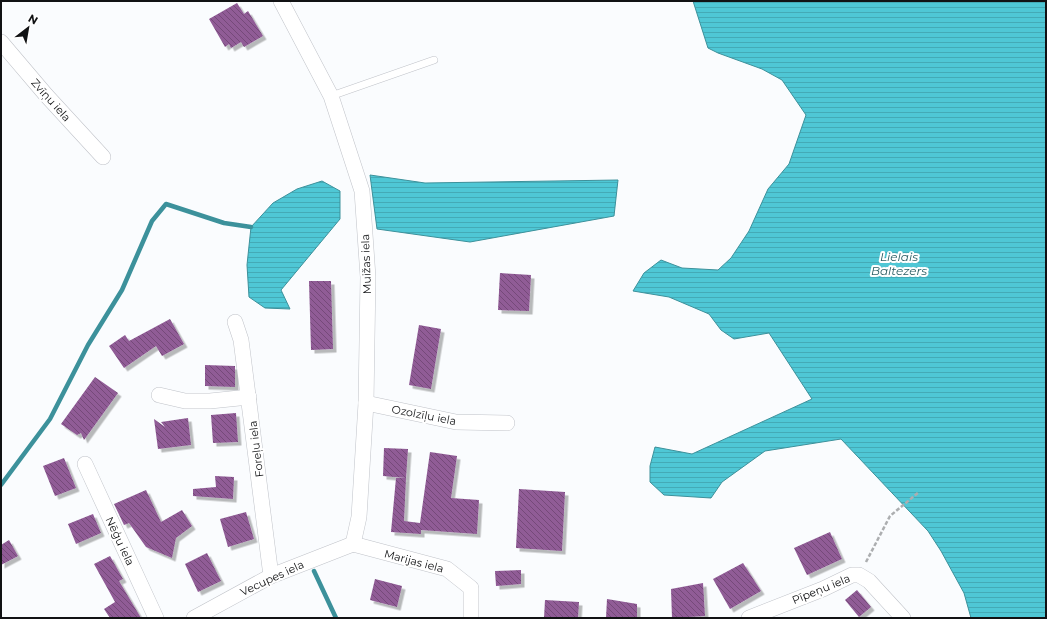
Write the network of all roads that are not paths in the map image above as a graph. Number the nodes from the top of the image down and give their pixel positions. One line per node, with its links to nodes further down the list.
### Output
1 (281, 1): 4 (street, Muižas iela)
2 (1, 42): 5 (street, Zvīņu iela)
3 (434, 60): 4 (lane)
4 (331, 96): 9 (street, Muižas iela)
5 (103, 157)
6 (235, 322): 8 (street, Foreļu iela)
7 (159, 395): 8 (street)
8 (250, 397): 13 (street, Foreļu iela)
9 (366, 403): 10 (street, Ozolzīļu iela); 12 (street, Muižas iela)
10 (507, 423)
11 (85, 464): 14 (street, Nēģu iela)
12 (352, 544): 13 (street, Vecupes iela); 16 (street, Marijas iela)
13 (271, 576): 15 (street, Vecupes iela)
14 (156, 618)
15 (194, 618)
16 (472, 618)
17 (749, 618): 18 (street, Pīpeņu iela)
18 (903, 618)

